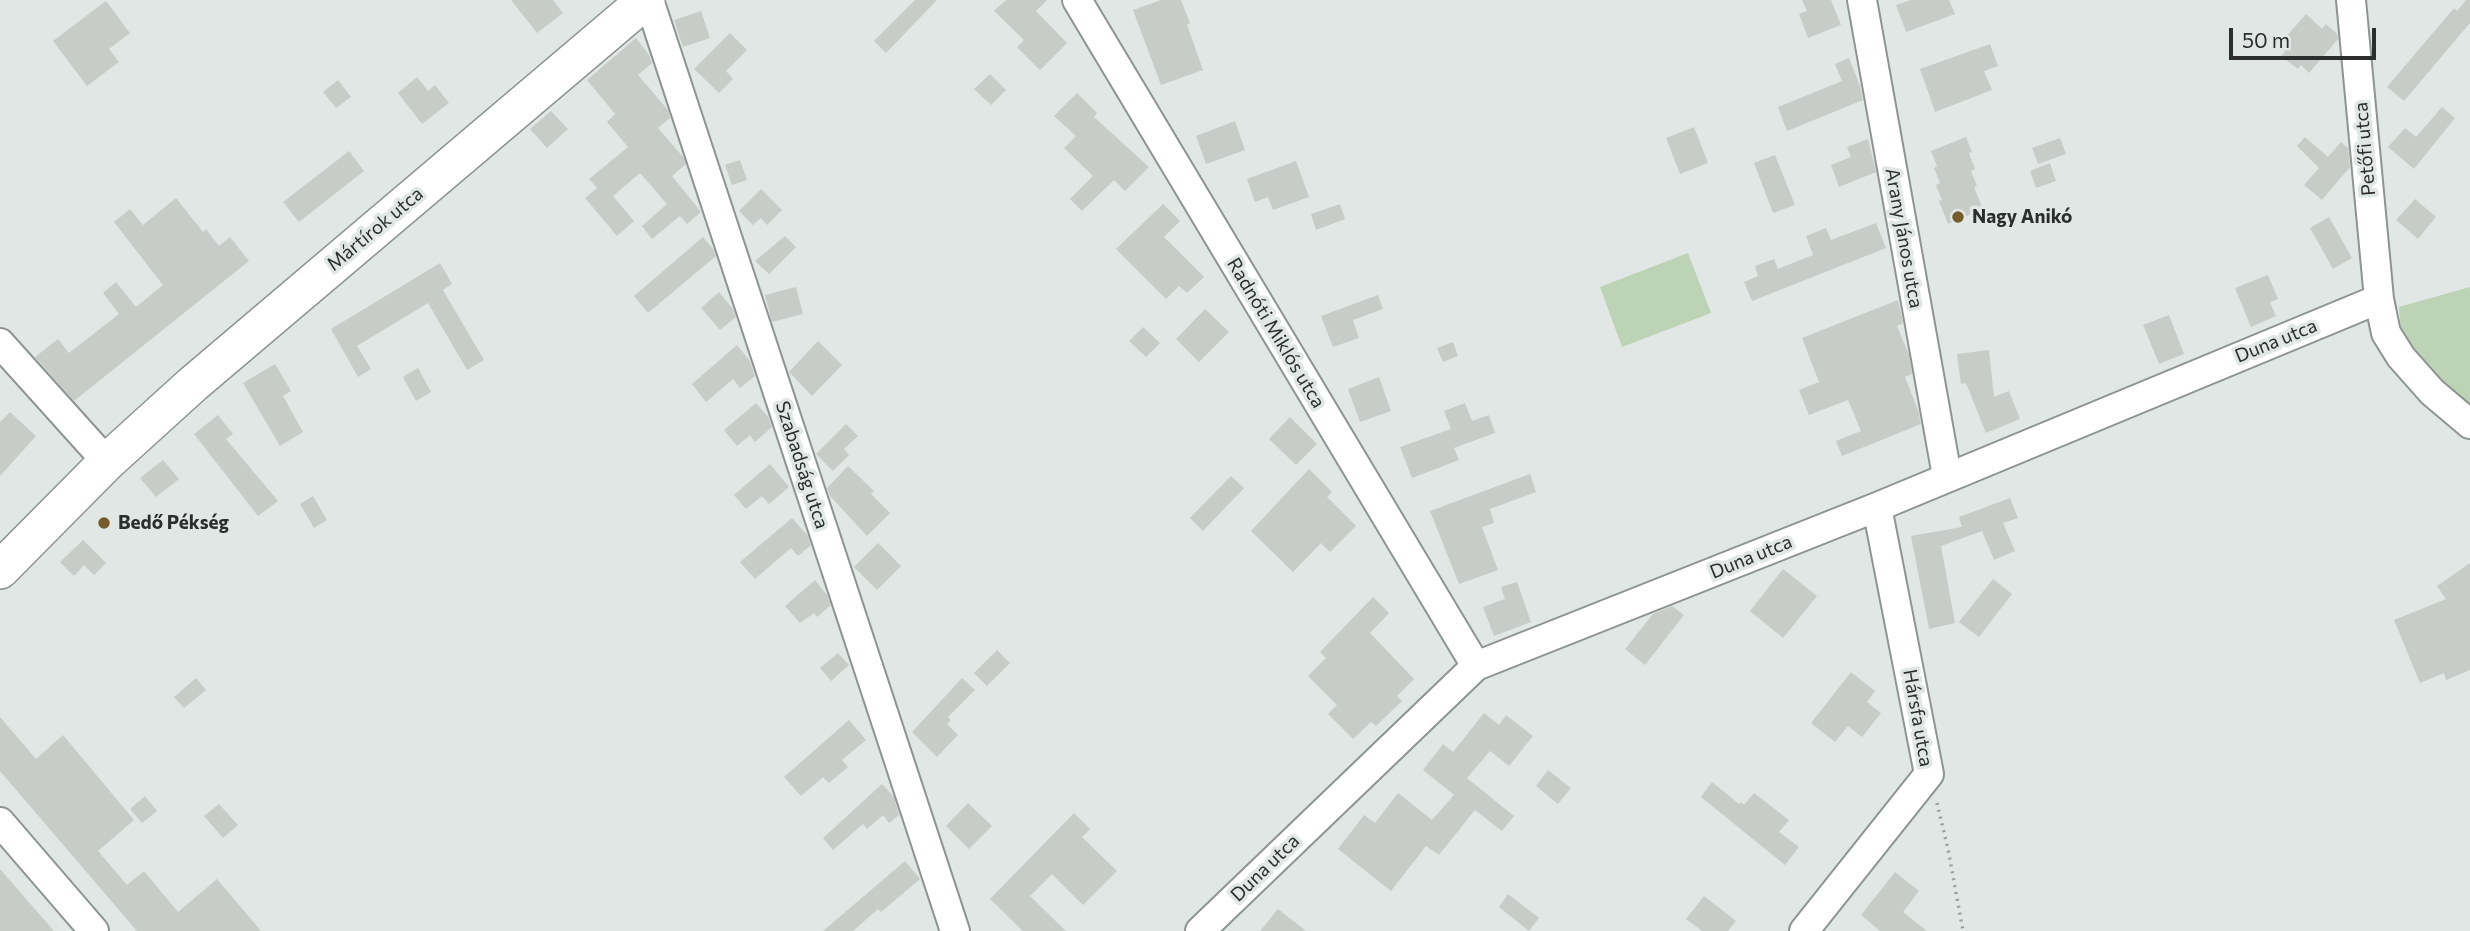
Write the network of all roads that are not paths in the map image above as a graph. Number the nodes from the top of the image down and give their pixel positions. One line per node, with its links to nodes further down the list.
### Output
1 (648, 0): 8 (main road, Mártírok utca); 15 (street, Szabadság utca)
2 (1077, 0): 12 (street, Radnóti Miklós utca)
3 (1861, 0): 9 (street, Arany János utca)
4 (2351, 0): 5 (street, Petőfi utca)
5 (2379, 299): 7 (street, Petőfi utca); 9 (street, Duna utca)
6 (0, 344): 8 (street)
7 (2470, 424)
8 (107, 462): 11 (main road, Mártírok utca)
9 (1947, 476): 10 (street, Duna utca)
10 (1877, 507): 12 (street, Duna utca); 17 (street, Hársfa utca)
11 (0, 570)
12 (1476, 666): 16 (street, Duna utca)
13 (0, 822): 14 (street)
14 (94, 931)
15 (955, 931)
16 (1200, 931)
17 (1804, 931)

